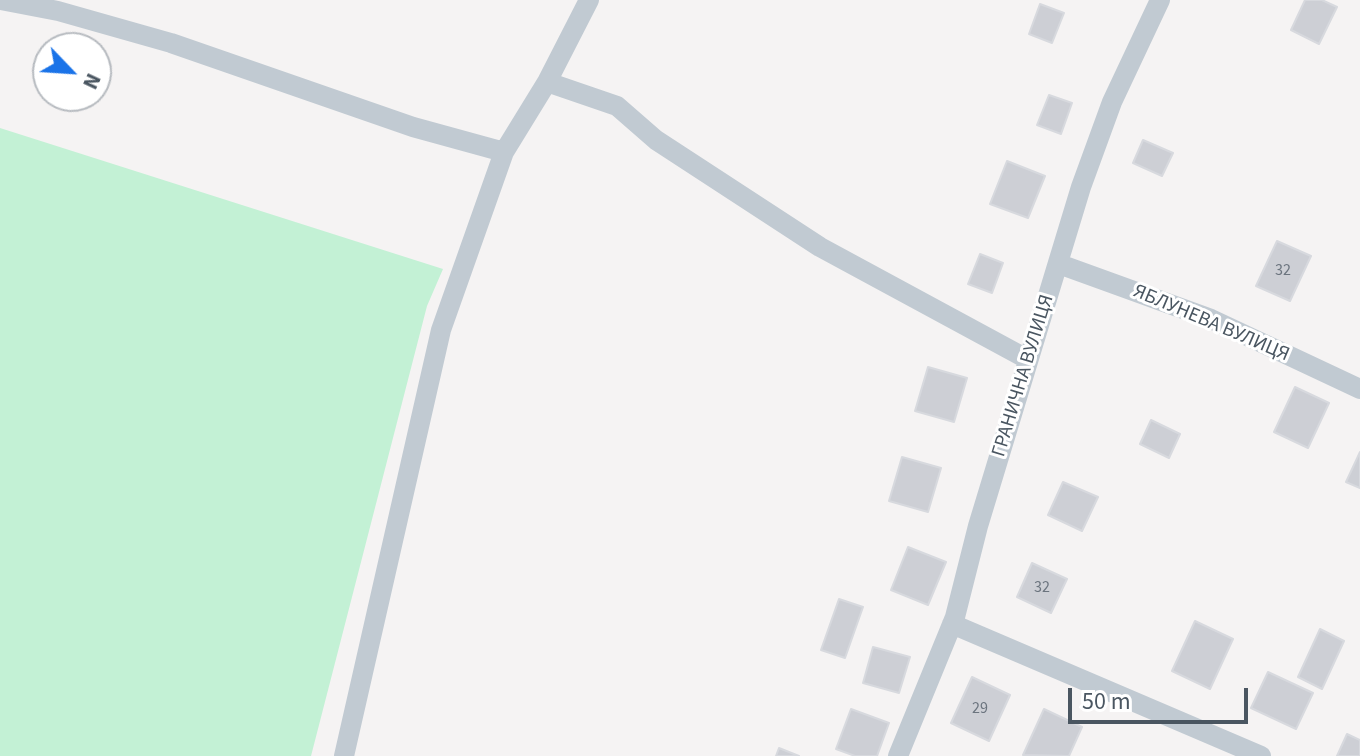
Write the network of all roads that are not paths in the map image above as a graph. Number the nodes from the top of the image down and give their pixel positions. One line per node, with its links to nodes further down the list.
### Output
1 (1, 0): 5 (street)
2 (589, 0): 4 (street)
3 (1160, 0): 6 (street, ГРАНИЧНА ВУЛИЦЯ)
4 (547, 82): 5 (street); 7 (street)
5 (504, 152): 10 (street)
6 (1059, 264): 7 (street, ГРАНИЧНА ВУЛИЦЯ); 8 (street, ЯБЛУНЕВА ВУЛИЦЯ)
7 (1027, 359): 9 (street, ГРАНИЧНА ВУЛИЦЯ)
8 (1360, 389)
9 (952, 624): 11 (street, ГРАНИЧНА ВУЛИЦЯ); 12 (street)
10 (344, 756)
11 (898, 756)
12 (1261, 756)

